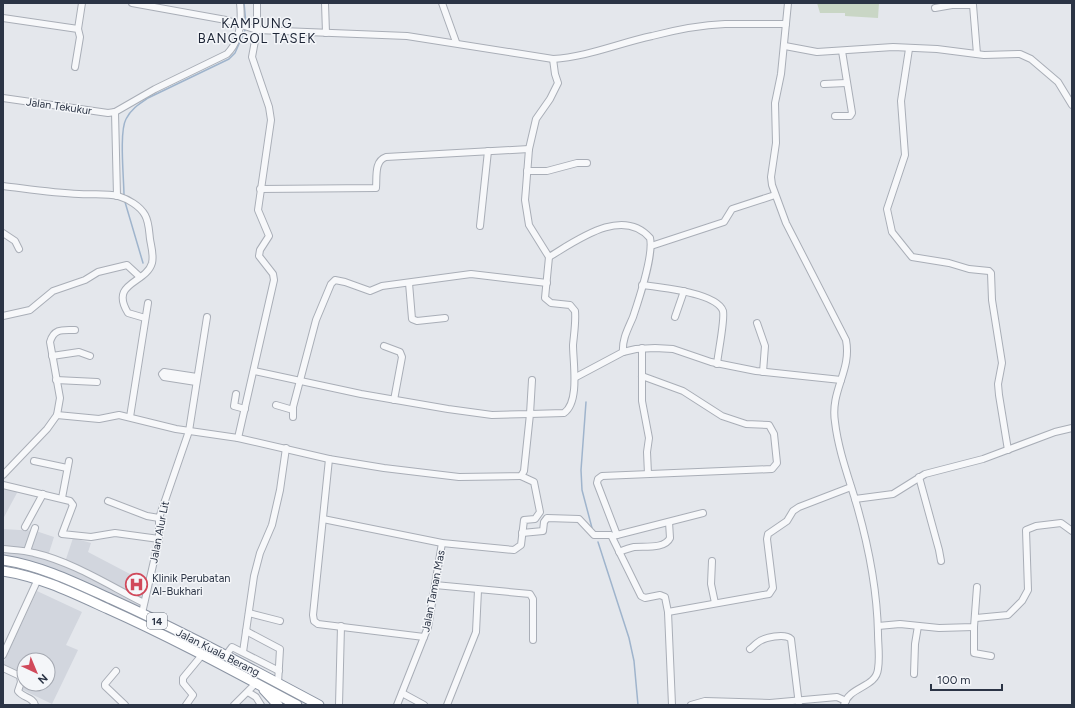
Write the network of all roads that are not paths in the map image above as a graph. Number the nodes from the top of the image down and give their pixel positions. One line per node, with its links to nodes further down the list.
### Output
1 (82, 3): 12 (street)
2 (132, 3): 11 (street)
3 (240, 3): 11 (street)
4 (257, 3): 13 (street)
5 (325, 3): 14 (street)
6 (442, 3): 15 (street)
7 (788, 3): 10 (street)
8 (934, 8): 19 (street)
9 (3, 18): 12 (street)
10 (786, 24): 16 (street); 20 (street)
11 (242, 26): 13 (street); 26 (street)
12 (78, 29): 21 (street)
13 (256, 29): 14 (street); 33 (street)
14 (326, 33): 15 (street)
15 (456, 42): 20 (street)
16 (784, 46): 18 (street); 34 (street)
17 (909, 48): 18 (street); 19 (street); 82 (street)
18 (842, 51): 22 (street)
19 (977, 54): 25 (street)
20 (554, 58): 28 (street)
21 (75, 67)
22 (846, 82): 23 (street); 27 (street)
23 (824, 84)
24 (3, 98): 26 (street, Jalan Tekukur)
25 (1072, 105)
26 (115, 112): 35 (street)
27 (835, 116)
28 (529, 149): 29 (street); 31 (street)
29 (488, 151): 33 (street); 36 (street)
30 (587, 163): 31 (street)
31 (527, 171): 40 (street)
32 (3, 186): 35 (street)
33 (260, 189): 60 (street)
34 (775, 195): 38 (street); 66 (street)
35 (117, 196): 41 (street)
36 (480, 226)
37 (3, 233): 39 (street)
38 (651, 246): 40 (street); 44 (street)
39 (19, 249)
40 (549, 257): 43 (street)
41 (140, 277): 47 (street); 50 (street)
42 (409, 283): 43 (street); 51 (street); 67 (street)
43 (547, 283): 63 (street)
44 (642, 285): 45 (street); 56 (street)
45 (684, 291): 49 (street); 59 (street)
46 (148, 303): 50 (street)
47 (3, 316)
48 (207, 317): 79 (street, Jalan Alur Lit)
49 (675, 317)
50 (145, 318): 76 (street)
51 (445, 318)
52 (757, 323): 61 (street)
53 (75, 330): 57 (street)
54 (384, 346): 70 (street)
55 (642, 348): 56 (street); 59 (street); 62 (street)
56 (623, 352): 63 (street)
57 (52, 356): 58 (street); 64 (street)
58 (90, 356)
59 (717, 364): 61 (street)
60 (254, 371): 67 (street); 72 (street)
61 (762, 372): 66 (street)
62 (642, 376): 87 (street); 87 (street)
63 (576, 377): 74 (street)
64 (56, 380): 68 (street); 75 (street)
65 (532, 380): 74 (street)
66 (841, 380): 92 (street)
67 (299, 381): 70 (street); 73 (street)
68 (97, 382)
69 (236, 394): 72 (street)
70 (394, 400): 74 (street)
71 (276, 405): 73 (street)
72 (245, 409): 80 (street)
73 (293, 410): 77 (street)
74 (530, 414): 89 (street)
75 (57, 415): 76 (street); 88 (street)
76 (130, 417): 79 (street)
77 (293, 417)
78 (1072, 428): 82 (street)
79 (189, 431): 80 (street); 98 (street, Jalan Alur Lit)
80 (238, 438): 81 (street)
81 (286, 448): 83 (street); 125 (street)
82 (1008, 450): 90 (street)
83 (330, 459): 89 (street); 99 (street)
84 (34, 461): 86 (street)
85 (69, 461): 86 (street)
86 (67, 468): 94 (street)
87 (648, 474): 105 (street)
88 (3, 475)
89 (521, 476): 104 (street)
90 (918, 477): 95 (street); 113 (street)
91 (3, 485): 93 (street)
92 (851, 487): 95 (street); 122 (street)
93 (43, 494): 94 (street); 101 (street)
94 (62, 498): 106 (street)
95 (855, 499): 129 (street)
96 (108, 501): 98 (street)
97 (703, 513): 100 (street)
98 (159, 518): 106 (street, Jalan Alur Lit)
99 (323, 519): 107 (street); 128 (street)
100 (669, 522): 105 (street); 110 (street)
101 (25, 527)
102 (35, 528): 109 (street)
103 (1072, 531): 126 (street)
104 (522, 533): 105 (street); 107 (street)
105 (614, 535): 110 (street)
106 (159, 539): 121 (street, Jalan Alur Lit)
107 (442, 543): 116 (street, Jalan Taman Mas)
108 (3, 549): 109 (street)
109 (27, 551): 118 (street)
110 (619, 552): 123 (street)
111 (3, 560): 120 (highway, Jalan Kuala Berang / 14)
112 (712, 561): 122 (street)
113 (941, 562)
114 (3, 571): 115 (highway, Jalan Kuala Berang / 14)
115 (38, 579): 137 (street); 138 (highway, Jalan Kuala Berang / 14)
116 (435, 584): 119 (street); 133 (street, Jalan Taman Mas)
117 (977, 587): 126 (street)
118 (119, 590): 120 (street); 121 (street)
119 (478, 590): 134 (street); 164 (street)
120 (113, 600): 124 (highway, Jalan Kuala Berang / 14)
121 (144, 602): 124 (street, Jalan Alur Lit)
122 (715, 603): 123 (street)
123 (668, 612): 165 (street)
124 (142, 613): 139 (highway, Jalan Kuala Berang / 14)
125 (249, 613): 127 (street); 132 (street)
126 (976, 618): 131 (street)
127 (280, 621)
128 (341, 626): 133 (street); 161 (street)
129 (878, 626): 130 (street); 151 (street)
130 (918, 626): 131 (street); 144 (street)
131 (974, 626): 140 (street)
132 (246, 630): 136 (street); 143 (street)
133 (424, 637): 148 (street, Jalan Taman Mas)
134 (532, 640)
135 (750, 649): 150 (street)
136 (243, 652): 139 (street); 143 (street)
137 (3, 655)
138 (202, 655): 145 (highway, Jalan Kuala Berang / 14); 154 (street)
139 (226, 656): 146 (highway, Jalan Kuala Berang / 14)
140 (990, 656)
141 (3, 668): 152 (street)
142 (116, 671): 153 (street)
143 (279, 671): 146 (street)
144 (914, 674)
145 (256, 683): 147 (street); 157 (highway); 158 (highway, Jalan Kuala Berang / 14)
146 (278, 683): 149 (highway, Jalan Kuala Berang / 14)
147 (248, 692): 155 (street); 156 (street)
148 (402, 693): 162 (street, Jalan Taman Mas); 163 (street)
149 (305, 697): 159 (highway); 160 (highway, Jalan Kuala Berang / 14)
150 (799, 703): 151 (street); 166 (street)
151 (845, 703)
152 (35, 705)
153 (125, 705)
154 (186, 705)
155 (234, 705)
156 (261, 705)
157 (278, 705)
158 (297, 705)
159 (314, 705)
160 (319, 705)
161 (338, 705)
162 (397, 705)
163 (424, 705)
164 (447, 705)
165 (672, 705)
166 (691, 705)

